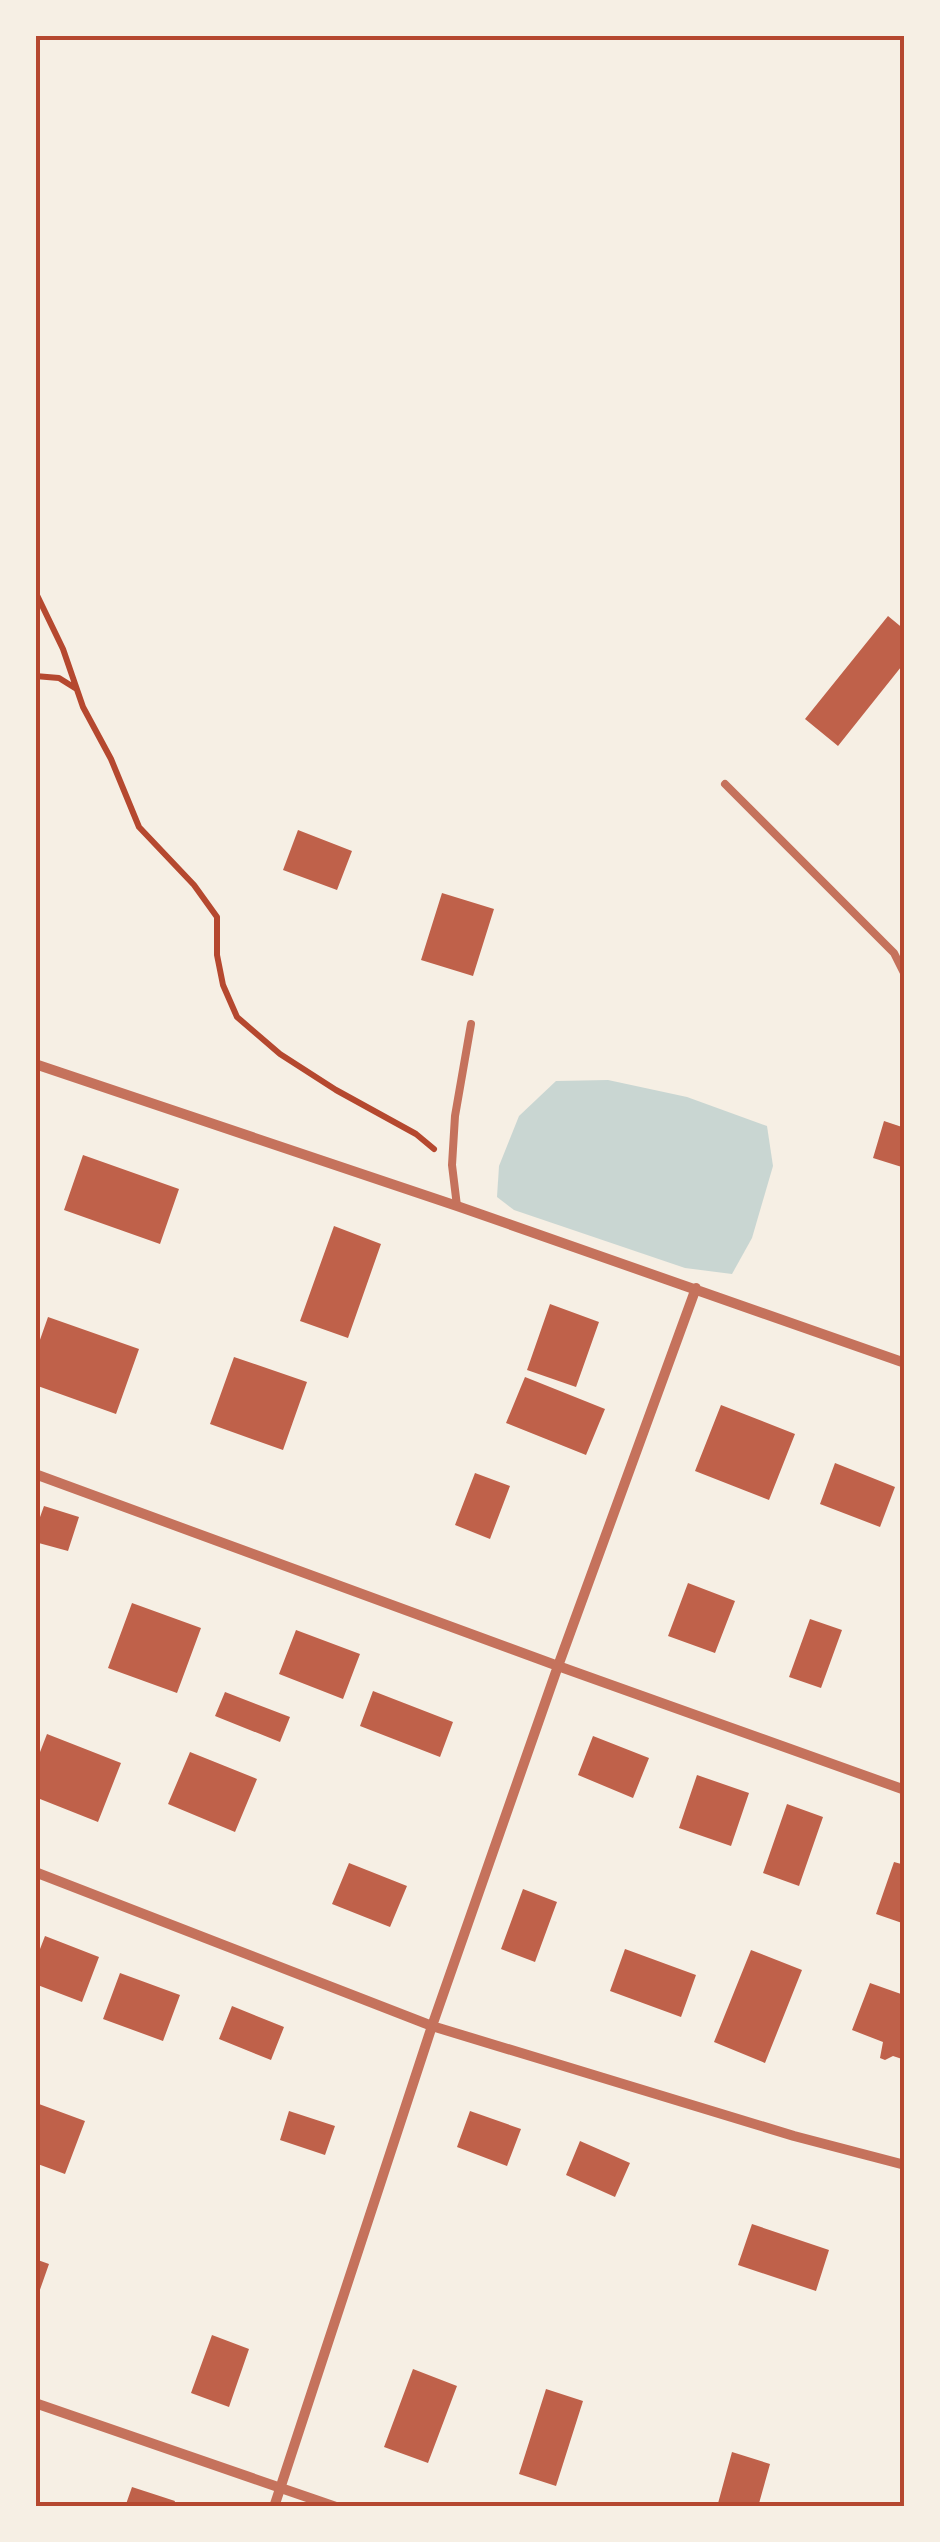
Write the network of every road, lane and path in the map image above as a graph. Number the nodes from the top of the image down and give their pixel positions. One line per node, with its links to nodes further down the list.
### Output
1 (35, 592): 3 (path)
2 (35, 676): 3 (path)
3 (76, 689): 8 (path)
4 (725, 784): 5 (lane)
5 (905, 975)
6 (471, 1024): 8 (lane)
7 (35, 1064): 9 (street)
8 (452, 1164): 9 (lane)
9 (458, 1206): 10 (street)
10 (696, 1288): 11 (street); 13 (street)
11 (905, 1363)
12 (35, 1474): 13 (street)
13 (558, 1666): 14 (street); 16 (street)
14 (905, 1790)
15 (35, 1872): 16 (street)
16 (432, 2026): 17 (street); 19 (street)
17 (905, 2165)
18 (35, 2403): 19 (street)
19 (281, 2488): 20 (street); 21 (street)
20 (274, 2507)
21 (336, 2507)

